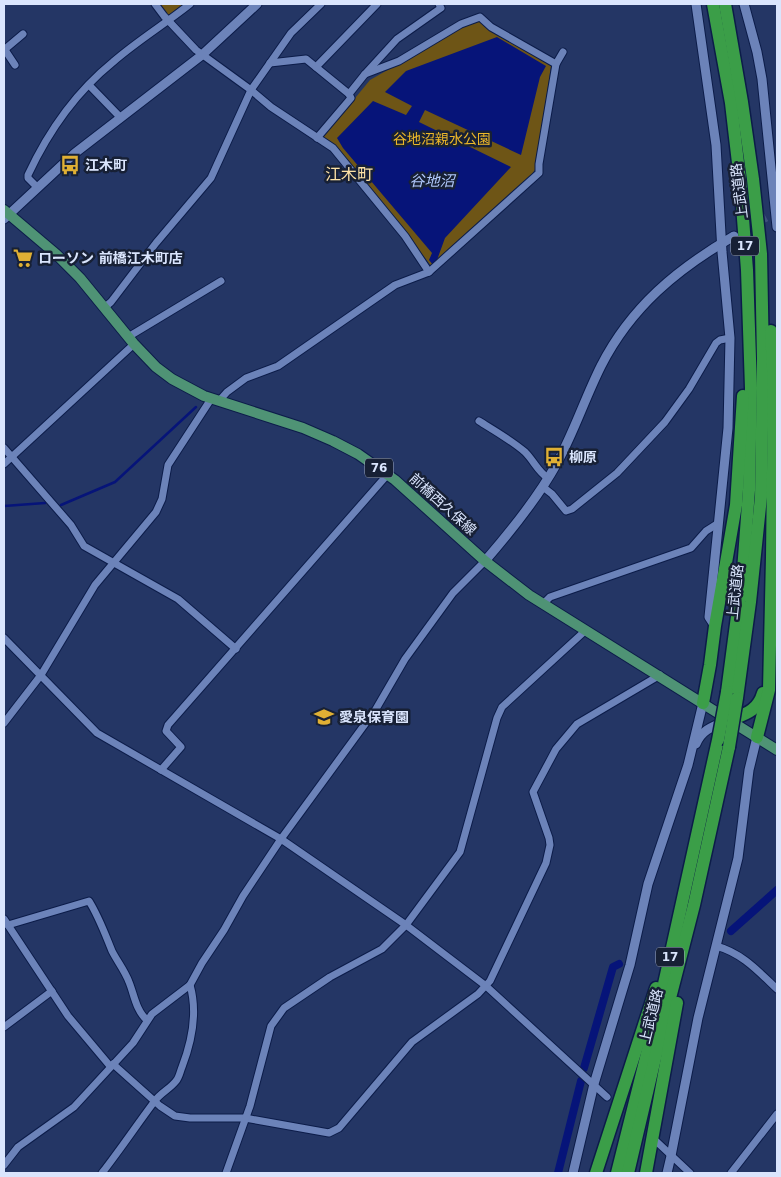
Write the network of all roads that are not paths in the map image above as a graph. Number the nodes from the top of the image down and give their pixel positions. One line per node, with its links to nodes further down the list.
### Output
1 (155, 4): 11 (street)
2 (190, 4): 11 (street)
3 (257, 4): 15 (street)
4 (320, 4): 16 (street)
5 (377, 4): 19 (street)
6 (439, 4): 20 (street)
7 (696, 4): 32 (street)
8 (714, 4): 34 (highway, 上武道路 / 17)
9 (725, 4): 33 (highway, 上武道路 / 17)
10 (744, 4): 27 (street)
11 (168, 21): 15 (street); 21 (street)
12 (23, 34): 13 (street)
13 (4, 50): 18 (street)
14 (563, 52): 17 (street)
15 (202, 55): 22 (street); 24 (street)
16 (270, 63): 19 (street); 22 (street)
17 (556, 64): 20 (street); 35 (street)
18 (15, 65)
19 (316, 67): 23 (street)
20 (366, 74): 23 (street)
21 (89, 85): 24 (street); 26 (street)
22 (251, 90): 25 (street); 37 (street)
23 (350, 94): 25 (street)
24 (120, 117): 26 (street)
25 (318, 138): 35 (street)
26 (37, 187): 28 (street)
27 (776, 210): 29 (street); 30 (street)
28 (6, 214): 37 (main road, 前橋西久保線 / 76)
29 (766, 217)
30 (777, 227)
31 (734, 236): 32 (street)
32 (721, 243): 38 (street); 46 (street)
33 (761, 254): 54 (highway); 60 (highway, 上武道路 / 17)
34 (747, 270): 52 (highway); 60 (highway, 上武道路 / 17)
35 (429, 272): 40 (street)
36 (221, 281): 39 (street)
37 (105, 307): 39 (main road, 前橋西久保線 / 76)
38 (730, 338): 47 (street); 48 (street)
39 (131, 340): 40 (main road, 前橋西久保線 / 76); 43 (street)
40 (215, 400): 45 (main road, 前橋西久保線 / 76); 50 (street)
41 (479, 421): 46 (street)
42 (4, 448): 43 (street)
43 (11, 457): 44 (street); 50 (street)
44 (4, 464)
45 (388, 474): 49 (main road, 前橋西久保線 / 76); 56 (street)
46 (548, 478): 47 (street)
47 (543, 487): 49 (street)
48 (717, 524): 51 (street); 52 (street)
49 (485, 561): 51 (main road, 前橋西久保線 / 76); 69 (street)
50 (113, 562): 56 (street); 58 (street)
51 (543, 604): 53 (main road, 前橋西久保線 / 76)
52 (715, 626): 61 (highway)
53 (586, 630): 59 (main road, 前橋西久保線 / 76); 72 (street)
54 (774, 631): 57 (highway)
55 (4, 638): 58 (street)
56 (236, 649): 68 (street)
57 (769, 672): 62 (highway); 64 (highway)
58 (41, 675): 63 (street); 68 (street)
59 (660, 675): 61 (main road, 前橋西久保線 / 76); 76 (street)
60 (732, 695): 65 (highway, 上武道路 / 17, bridge)
61 (703, 703): 62 (main road, 前橋西久保線 / 76); 67 (street)
62 (730, 720): 64 (main road, 前橋西久保線 / 76); 67 (street)
63 (4, 723)
64 (757, 737): 66 (main road, 前橋西久保線 / 76); 74 (street)
65 (724, 743): 71 (highway, 上武道路 / 17); 73 (highway, 上武道路 / 17)
66 (777, 750)
67 (688, 765): 82 (street)
68 (161, 770): 69 (street)
69 (281, 839): 72 (street); 75 (street)
70 (6, 922): 78 (street); 79 (street)
71 (690, 924): 95 (highway, 上武道路 / 17); 96 (highway, 17)
72 (406, 925): 76 (street); 86 (street)
73 (673, 944): 93 (highway, 17); 94 (highway, 上武道路 / 17)
74 (716, 946): 77 (street); 88 (street)
75 (190, 985): 79 (street); 84 (street)
76 (486, 986): 82 (street); 86 (street)
77 (777, 989)
78 (52, 991): 80 (street); 81 (street)
79 (147, 1020): 81 (street)
80 (4, 1027)
81 (112, 1065): 84 (street); 89 (street)
82 (594, 1084): 83 (street); 92 (street)
83 (607, 1097)
84 (155, 1100): 86 (street); 90 (street)
85 (777, 1114): 99 (street)
86 (245, 1118): 91 (street)
87 (656, 1142): 88 (street)
88 (671, 1156): 97 (street); 98 (street)
89 (4, 1164)
90 (102, 1173)
91 (226, 1173)
92 (572, 1173)
93 (596, 1173)
94 (617, 1173)
95 (628, 1173)
96 (646, 1173)
97 (667, 1173)
98 (690, 1173)
99 (731, 1173)

